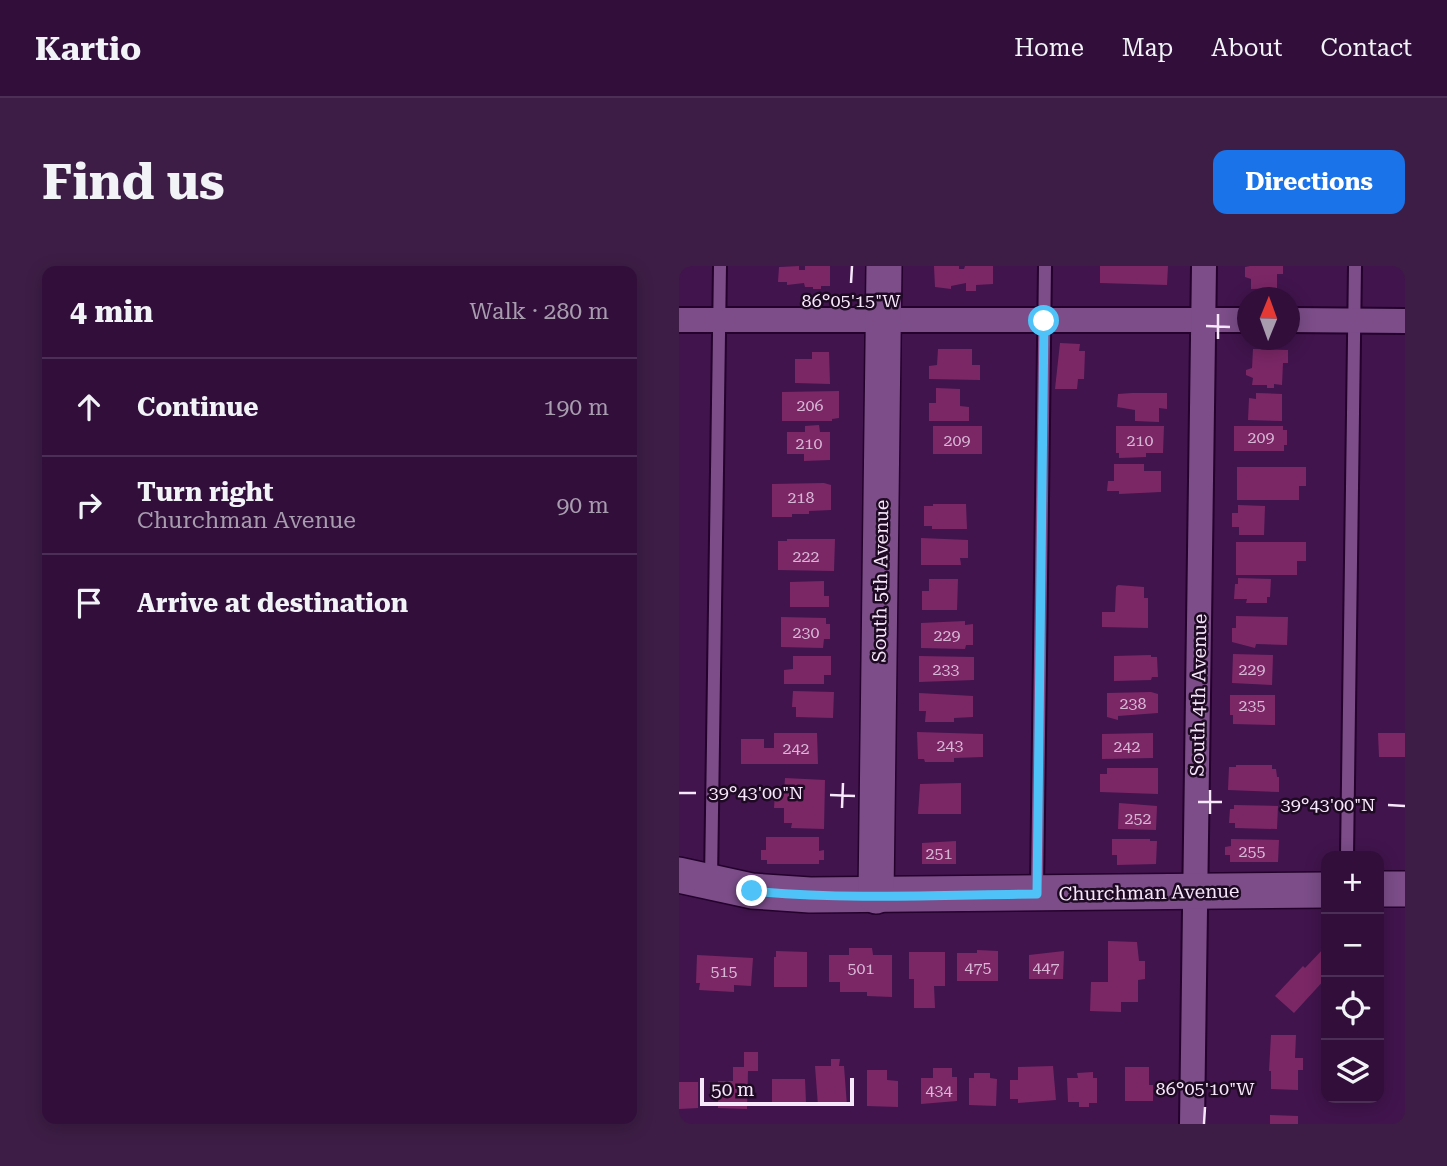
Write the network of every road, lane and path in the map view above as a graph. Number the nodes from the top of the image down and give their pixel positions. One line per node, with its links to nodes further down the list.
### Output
1 (720, 266): 7 (lane)
2 (884, 266): 11 (street, South 5th Avenue)
3 (1045, 266): 12 (lane)
4 (1205, 266): 8 (street, South 4th Avenue)
5 (1355, 266): 13 (lane)
6 (679, 320): 7 (street)
7 (719, 320): 11 (street); 16 (lane)
8 (1204, 320): 9 (street); 12 (street); 20 (street, South 4th Avenue)
9 (1237, 320)
10 (1300, 320): 13 (street)
11 (883, 321): 12 (street); 22 (street, South 5th Avenue)
12 (1044, 321): 21 (lane)
13 (1354, 321): 14 (street); 15 (lane)
14 (1405, 321)
15 (1346, 851)
16 (695, 879): 22 (street, Churchman Avenue)
17 (1384, 889): 18 (street)
18 (1405, 889)
19 (1321, 890): 20 (street, Churchman Avenue)
20 (1194, 892): 21 (street, Churchman Avenue); 23 (street, South 4th Avenue)
21 (1037, 894): 22 (street, Churchman Avenue)
22 (876, 896)
23 (1192, 1124)

